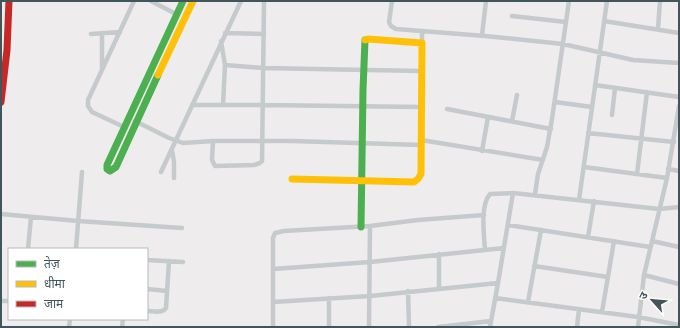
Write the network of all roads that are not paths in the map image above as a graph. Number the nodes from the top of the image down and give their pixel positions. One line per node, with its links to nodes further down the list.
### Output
1 (10, 1): 41 (street)
2 (134, 1): 19 (street)
3 (151, 1): 13 (street)
4 (183, 1): 13 (street)
5 (193, 1): 55 (street)
6 (241, 1): 21 (street)
7 (264, 1): 24 (street)
8 (392, 1): 18 (street)
9 (486, 1): 25 (street)
10 (569, 1): 16 (street)
11 (607, 1): 15 (street)
12 (660, 1): 17 (street)
13 (176, 14): 53 (street)
14 (512, 16): 16 (street)
15 (604, 21): 17 (street); 29 (street)
16 (566, 22): 28 (street)
17 (658, 29): 22 (street)
18 (422, 31): 25 (street); 27 (street)
19 (120, 32): 20 (street); 33 (street)
20 (102, 33): 23 (street); 33 (street)
21 (225, 33): 24 (street); 26 (street)
22 (679, 33)
23 (91, 34)
24 (264, 34): 32 (street)
25 (482, 35): 28 (street)
26 (221, 41): 31 (street); 43 (street)
27 (422, 43): 34 (street); 35 (street)
28 (563, 44): 29 (street); 42 (street)
29 (600, 52): 30 (street); 36 (street)
30 (679, 63)
31 (225, 65): 32 (street); 44 (street)
32 (263, 68): 34 (street); 45 (street)
33 (102, 70): 56 (street)
34 (363, 70): 35 (street); 46 (street)
35 (421, 71): 48 (street)
36 (595, 85): 37 (street); 49 (street)
37 (615, 88): 38 (street); 51 (street)
38 (647, 92): 40 (street); 59 (street)
39 (516, 94): 54 (street)
40 (679, 97)
41 (1, 102)
42 (555, 102): 49 (street); 57 (street)
43 (192, 105): 44 (street); 60 (street)
44 (223, 105): 45 (street)
45 (263, 105): 46 (street); 62 (street)
46 (363, 106): 48 (street); 64 (street)
47 (679, 106): 63 (street)
48 (421, 107): 65 (street)
49 (592, 107): 58 (street)
50 (447, 109): 52 (street)
51 (612, 115)
52 (488, 117): 54 (street); 67 (street)
53 (128, 118): 55 (street); 56 (street)
54 (512, 121): 57 (street)
55 (136, 122): 56 (street); 60 (street)
56 (124, 127)
57 (551, 129): 68 (street)
58 (588, 133): 59 (street); 69 (street)
59 (642, 138): 63 (street); 74 (street)
60 (176, 141): 61 (street); 66 (street)
61 (213, 141): 62 (street); 62 (street)
62 (262, 141): 64 (street)
63 (674, 142): 70 (street)
64 (362, 143): 65 (street); 78 (street)
65 (421, 143): 67 (street); 78 (street)
66 (172, 150): 73 (street); 75 (street)
67 (482, 151): 68 (street)
68 (543, 160): 80 (street)
69 (584, 167): 74 (street); 81 (street)
70 (668, 169): 71 (street); 76 (street)
71 (679, 171)
72 (82, 172): 88 (street)
73 (161, 172)
74 (636, 174): 76 (street)
75 (174, 178)
76 (667, 178): 84 (street)
77 (292, 179): 78 (street)
78 (362, 181): 91 (street)
79 (513, 192): 80 (street); 86 (street); 89 (street)
80 (535, 194): 81 (street)
81 (579, 200): 82 (street)
82 (594, 202): 84 (street); 94 (street)
83 (679, 207): 84 (street)
84 (659, 209): 95 (street)
85 (1, 214): 87 (street)
86 (484, 214): 90 (street); 102 (street)
87 (30, 217): 88 (street); 99 (street)
88 (78, 221): 92 (street); 100 (street)
89 (508, 225): 93 (street); 101 (street)
90 (370, 226): 91 (street); 107 (street)
91 (361, 227): 109 (street)
92 (182, 228)
93 (541, 230): 94 (street); 108 (street)
94 (588, 237): 96 (street)
95 (652, 240): 97 (street); 98 (street)
96 (614, 241): 97 (street); 111 (street)
97 (650, 246): 110 (street)
98 (679, 247)
99 (28, 248)
100 (76, 248)
101 (504, 248): 102 (street); 112 (street)
102 (485, 250): 103 (street)
103 (439, 254): 107 (street); 114 (street)
104 (148, 260): 105 (street)
105 (169, 261): 106 (street); 116 (street)
106 (183, 262)
107 (370, 262): 109 (street); 118 (street)
108 (534, 266): 111 (street); 122 (street)
109 (273, 269): 121 (street)
110 (644, 275): 113 (street); 126 (street)
111 (608, 276): 125 (street)
112 (498, 283): 114 (street); 120 (street)
113 (679, 284)
114 (439, 288): 117 (street)
115 (148, 289): 116 (street)
116 (167, 291): 124 (street)
117 (408, 291): 118 (street); 132 (street)
118 (370, 296): 119 (street); 131 (street)
119 (330, 298): 121 (street); 130 (street)
120 (495, 298): 122 (street); 127 (street)
121 (273, 302): 129 (street)
122 (528, 302): 123 (street)
123 (579, 309): 125 (street); 135 (street)
124 (148, 311)
125 (602, 312): 126 (street)
126 (638, 317): 128 (street); 136 (street)
127 (491, 321): 133 (street); 134 (street)
128 (678, 326)
129 (273, 327)
130 (330, 327)
131 (370, 327)
132 (409, 327)
133 (438, 327)
134 (490, 327)
135 (577, 327)
136 (638, 327)

